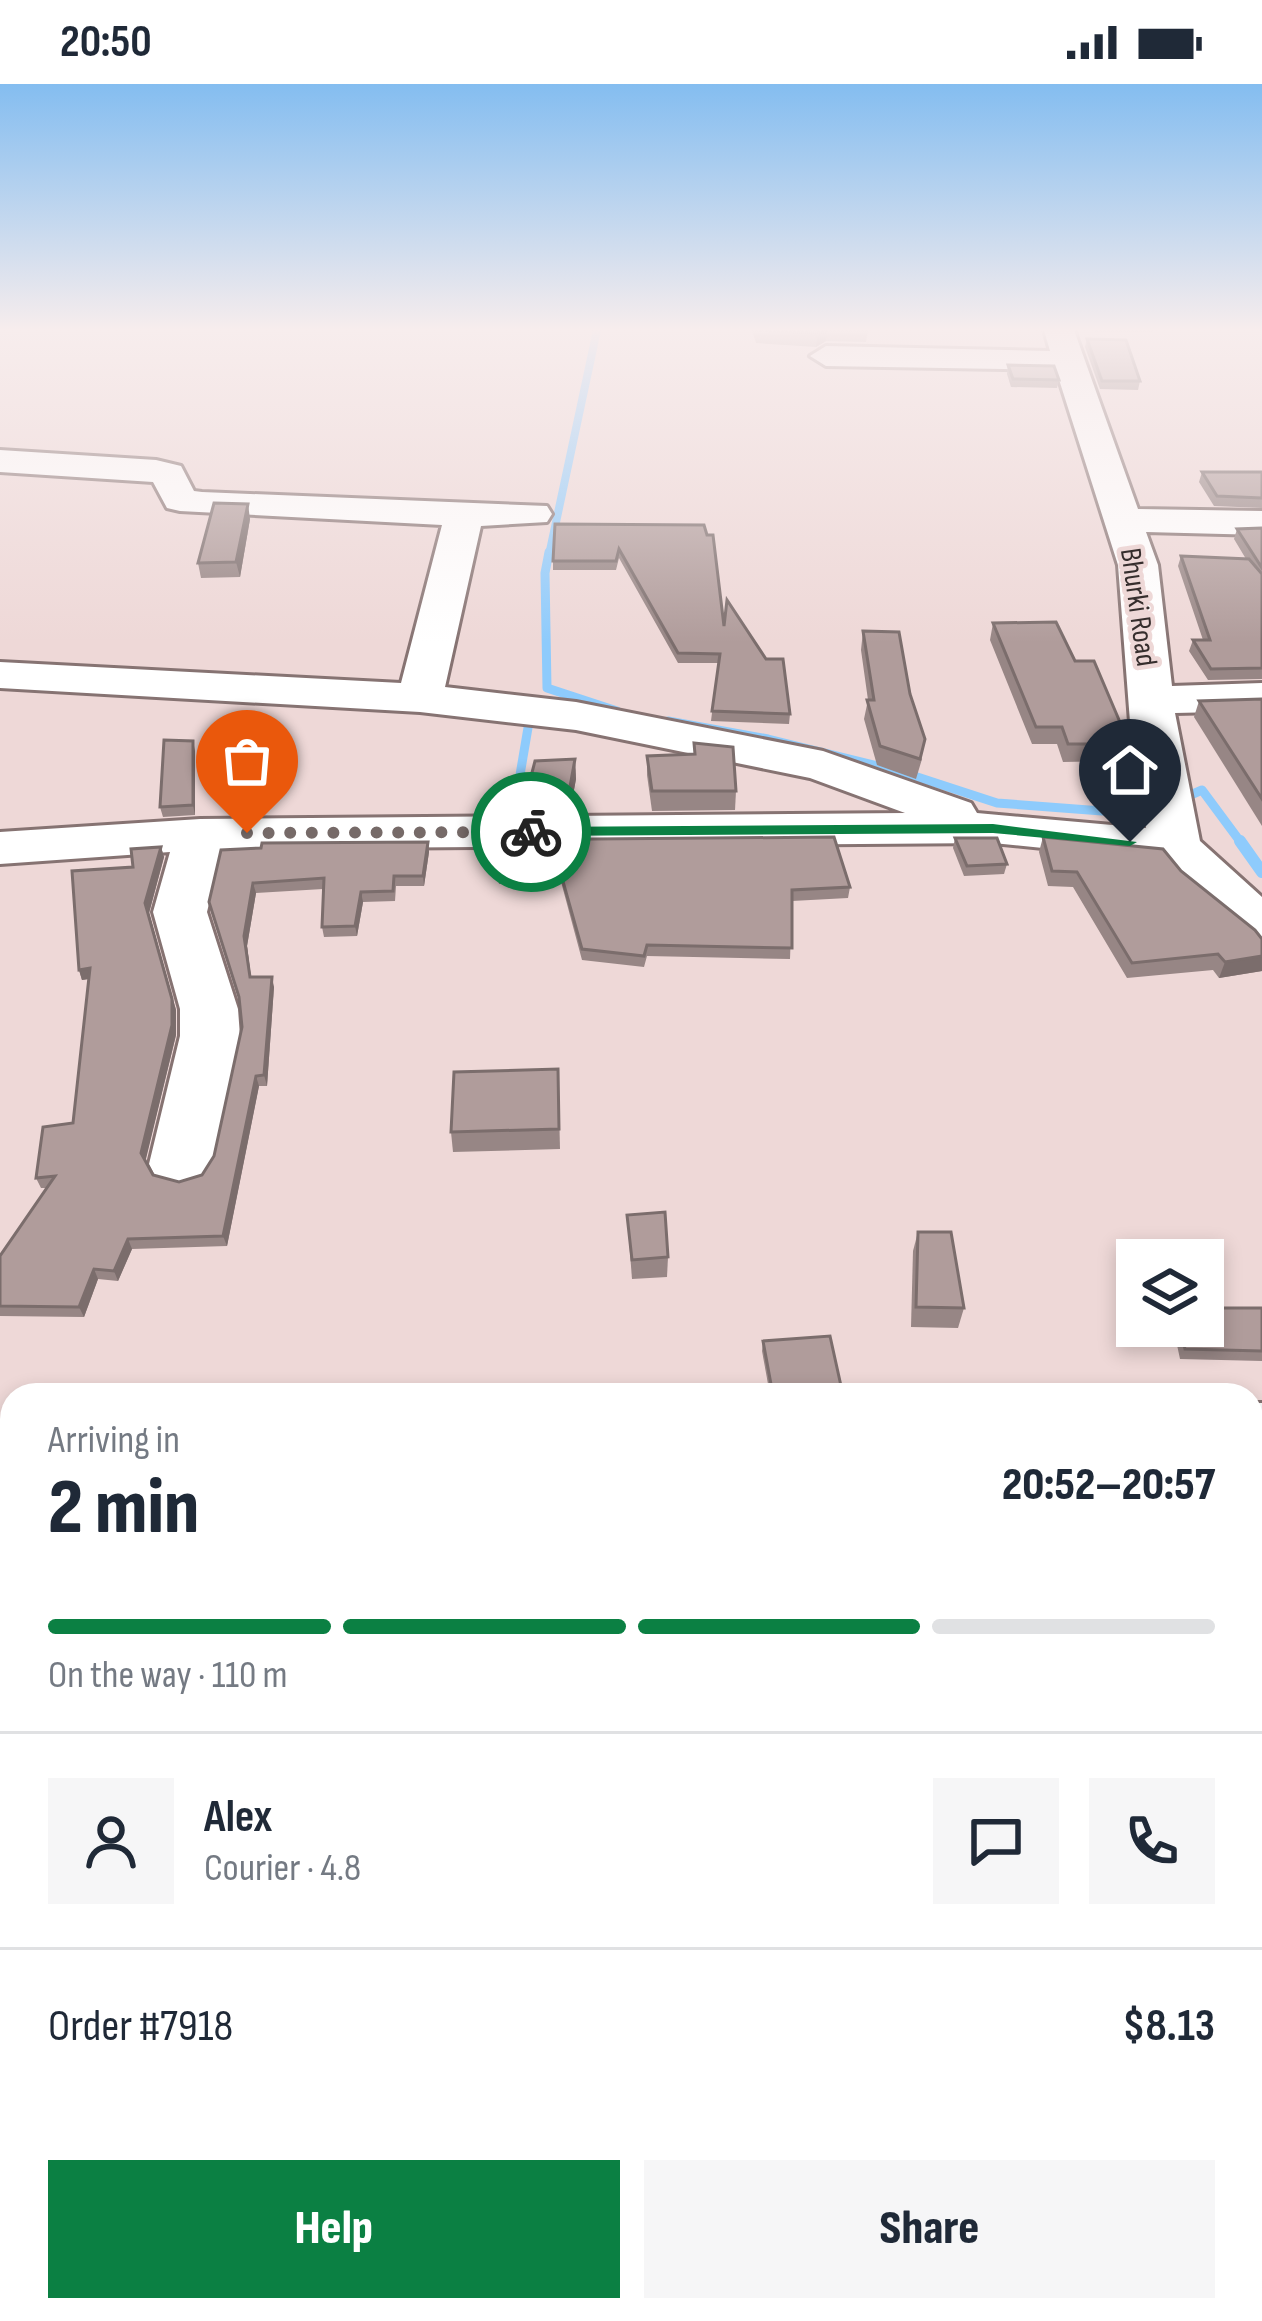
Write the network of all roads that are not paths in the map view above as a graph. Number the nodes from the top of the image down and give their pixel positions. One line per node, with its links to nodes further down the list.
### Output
1 (1096, 434): 5 (street, Bhurki Road)
2 (0, 461): 4 (street)
3 (533, 514): 4 (street)
4 (464, 515): 8 (street)
5 (1124, 520): 6 (street); 10 (street, Bhurki Road)
6 (1262, 523)
7 (0, 675): 8 (street)
8 (421, 698): 11 (street)
9 (1262, 698): 10 (street)
10 (1151, 700): 13 (street, Bhurki Road)
11 (993, 828): 12 (street); 13 (street)
12 (200, 834): 14 (street); 16 (street)
13 (1173, 835): 15 (street)
14 (0, 848)
15 (1262, 927)
16 (181, 1164)

